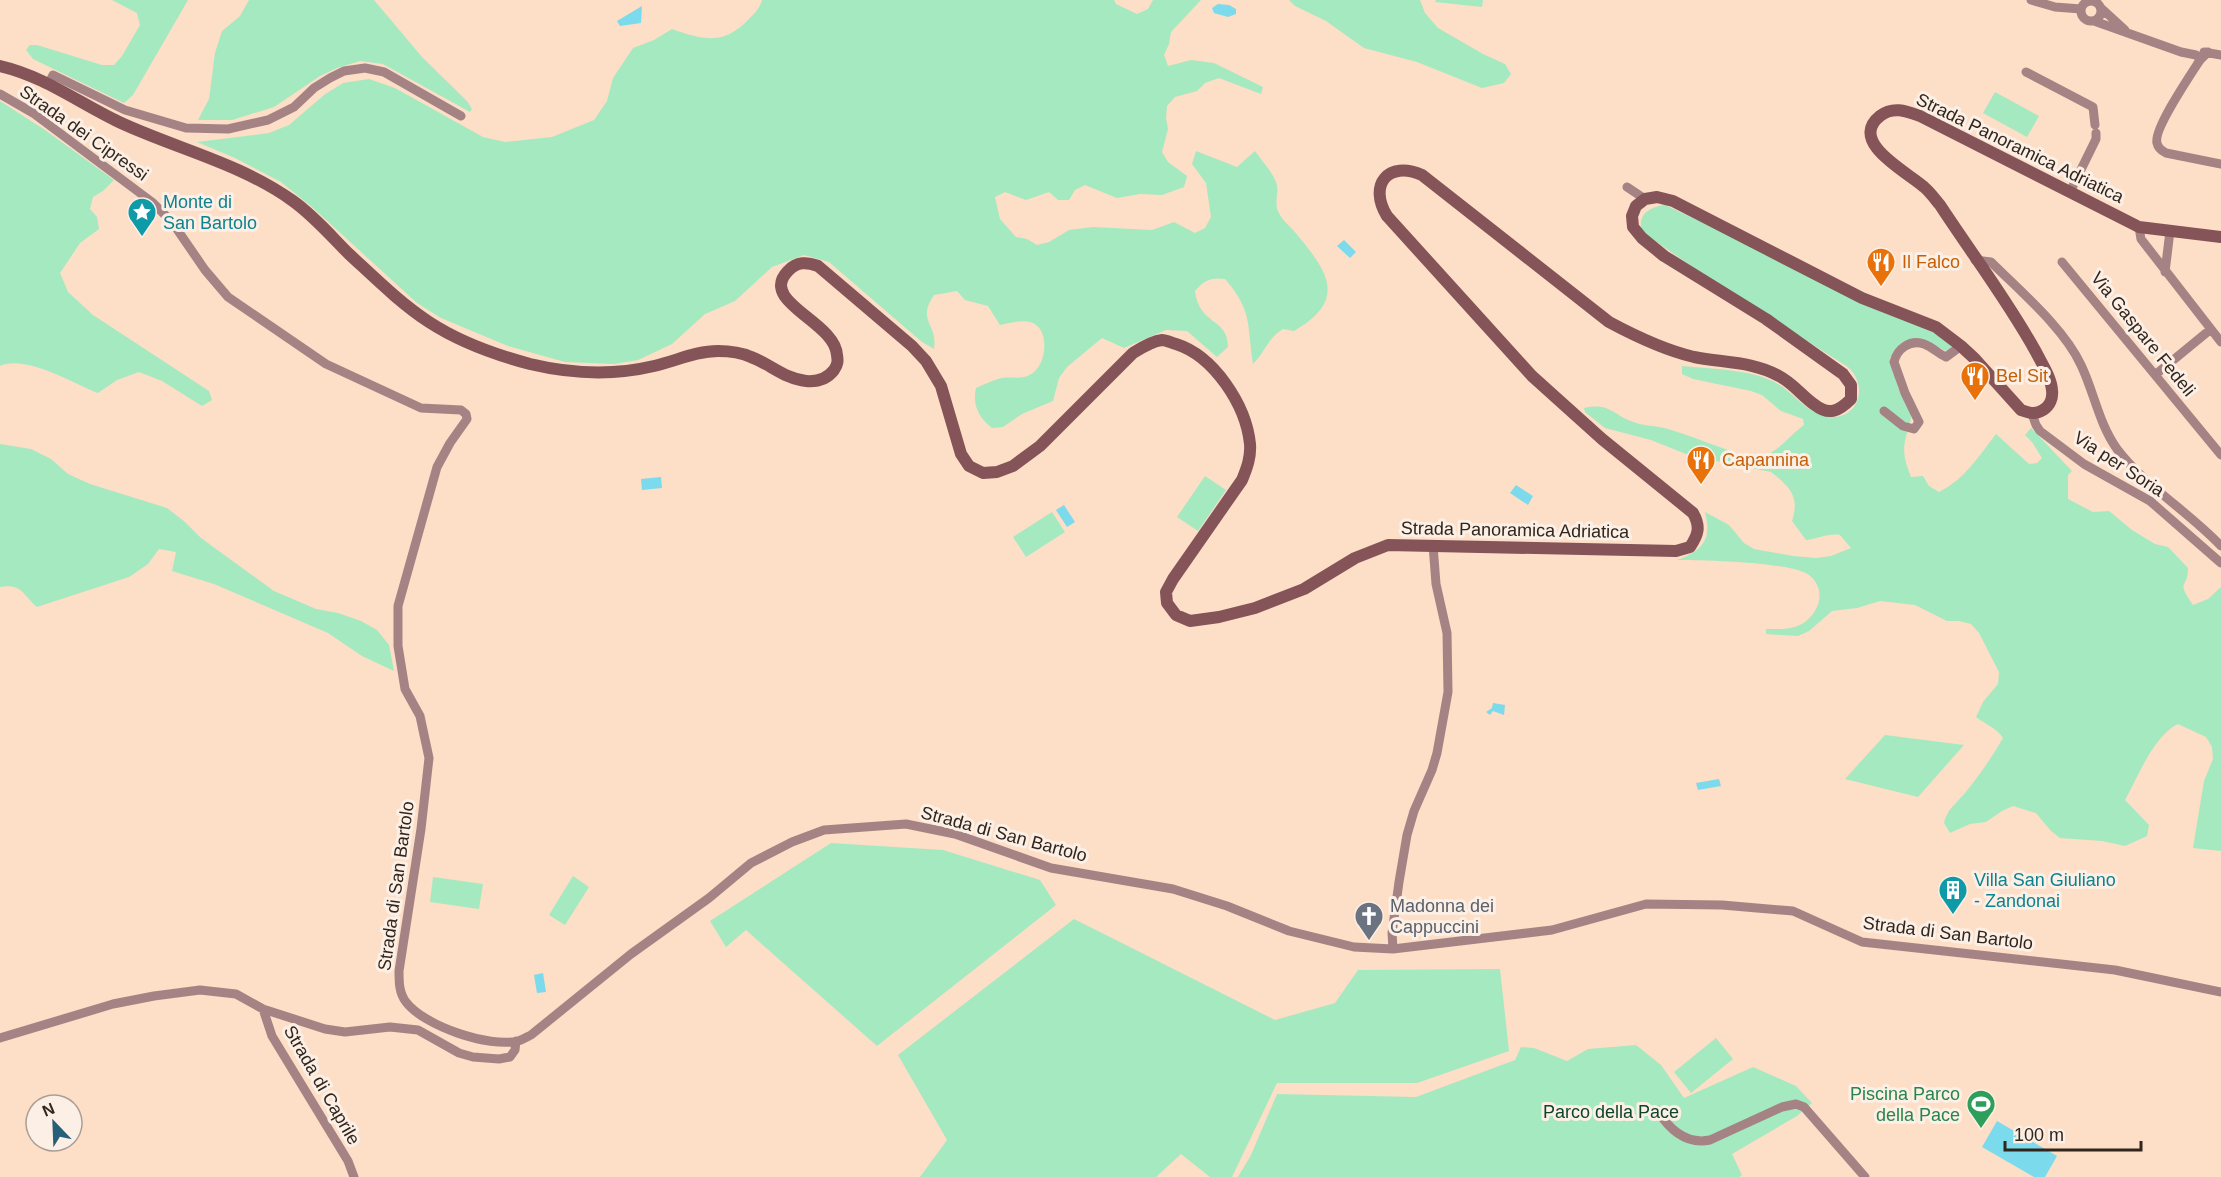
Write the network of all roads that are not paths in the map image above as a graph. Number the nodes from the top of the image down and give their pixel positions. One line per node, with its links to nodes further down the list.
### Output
1 (2031, 0): 3 (street)
2 (2096, 3): 3 (street); 4 (street); 5 (street)
3 (2081, 9): 4 (street)
4 (2094, 21): 5 (street)
5 (2129, 33): 7 (street)
6 (2221, 55): 7 (street)
7 (2204, 56): 13 (street)
8 (0, 66): 10 (street, Strada Panoramica Adriatica)
9 (2026, 72): 15 (street)
10 (49, 83): 12 (street); 31 (street, Strada Panoramica Adriatica)
11 (0, 94): 28 (street, Strada dei Cipressi)
12 (461, 116)
13 (2221, 164)
14 (1626, 187): 16 (street)
15 (2070, 192): 17 (street, Strada Panoramica Adriatica); 20 (street, Strada Panoramica Adriatica)
16 (1645, 199): 25 (street); 31 (street, Strada Panoramica Adriatica)
17 (2139, 226): 18 (street, Strada Panoramica Adriatica); 22 (street)
18 (2170, 231): 19 (street, Strada Panoramica Adriatica); 22 (street)
19 (2221, 237)
20 (1976, 260): 29 (street, Strada Panoramica Adriatica); 32 (street)
21 (2062, 262): 26 (street, Via Gaspare Fedeli)
22 (2164, 272): 23 (street)
23 (2211, 329): 24 (street); 26 (street)
24 (2221, 342)
25 (1960, 345): 27 (street); 29 (street)
26 (2155, 375): 30 (street, Via Gaspare Fedeli)
27 (1884, 411)
28 (466, 414): 38 (street, Strada di San Bartolo)
29 (2032, 414): 33 (street, Via per Soria)
30 (2221, 455)
31 (1433, 545): 34 (street)
32 (2221, 546)
33 (2221, 563)
34 (1393, 949): 35 (street, Strada di San Bartolo); 38 (street, Strada di San Bartolo)
35 (2221, 992)
36 (263, 1010): 37 (street); 38 (street); 40 (street, Strada di Caprile)
37 (0, 1038)
38 (516, 1041)
39 (1657, 1110): 41 (street)
40 (354, 1177)
41 (1865, 1177)

